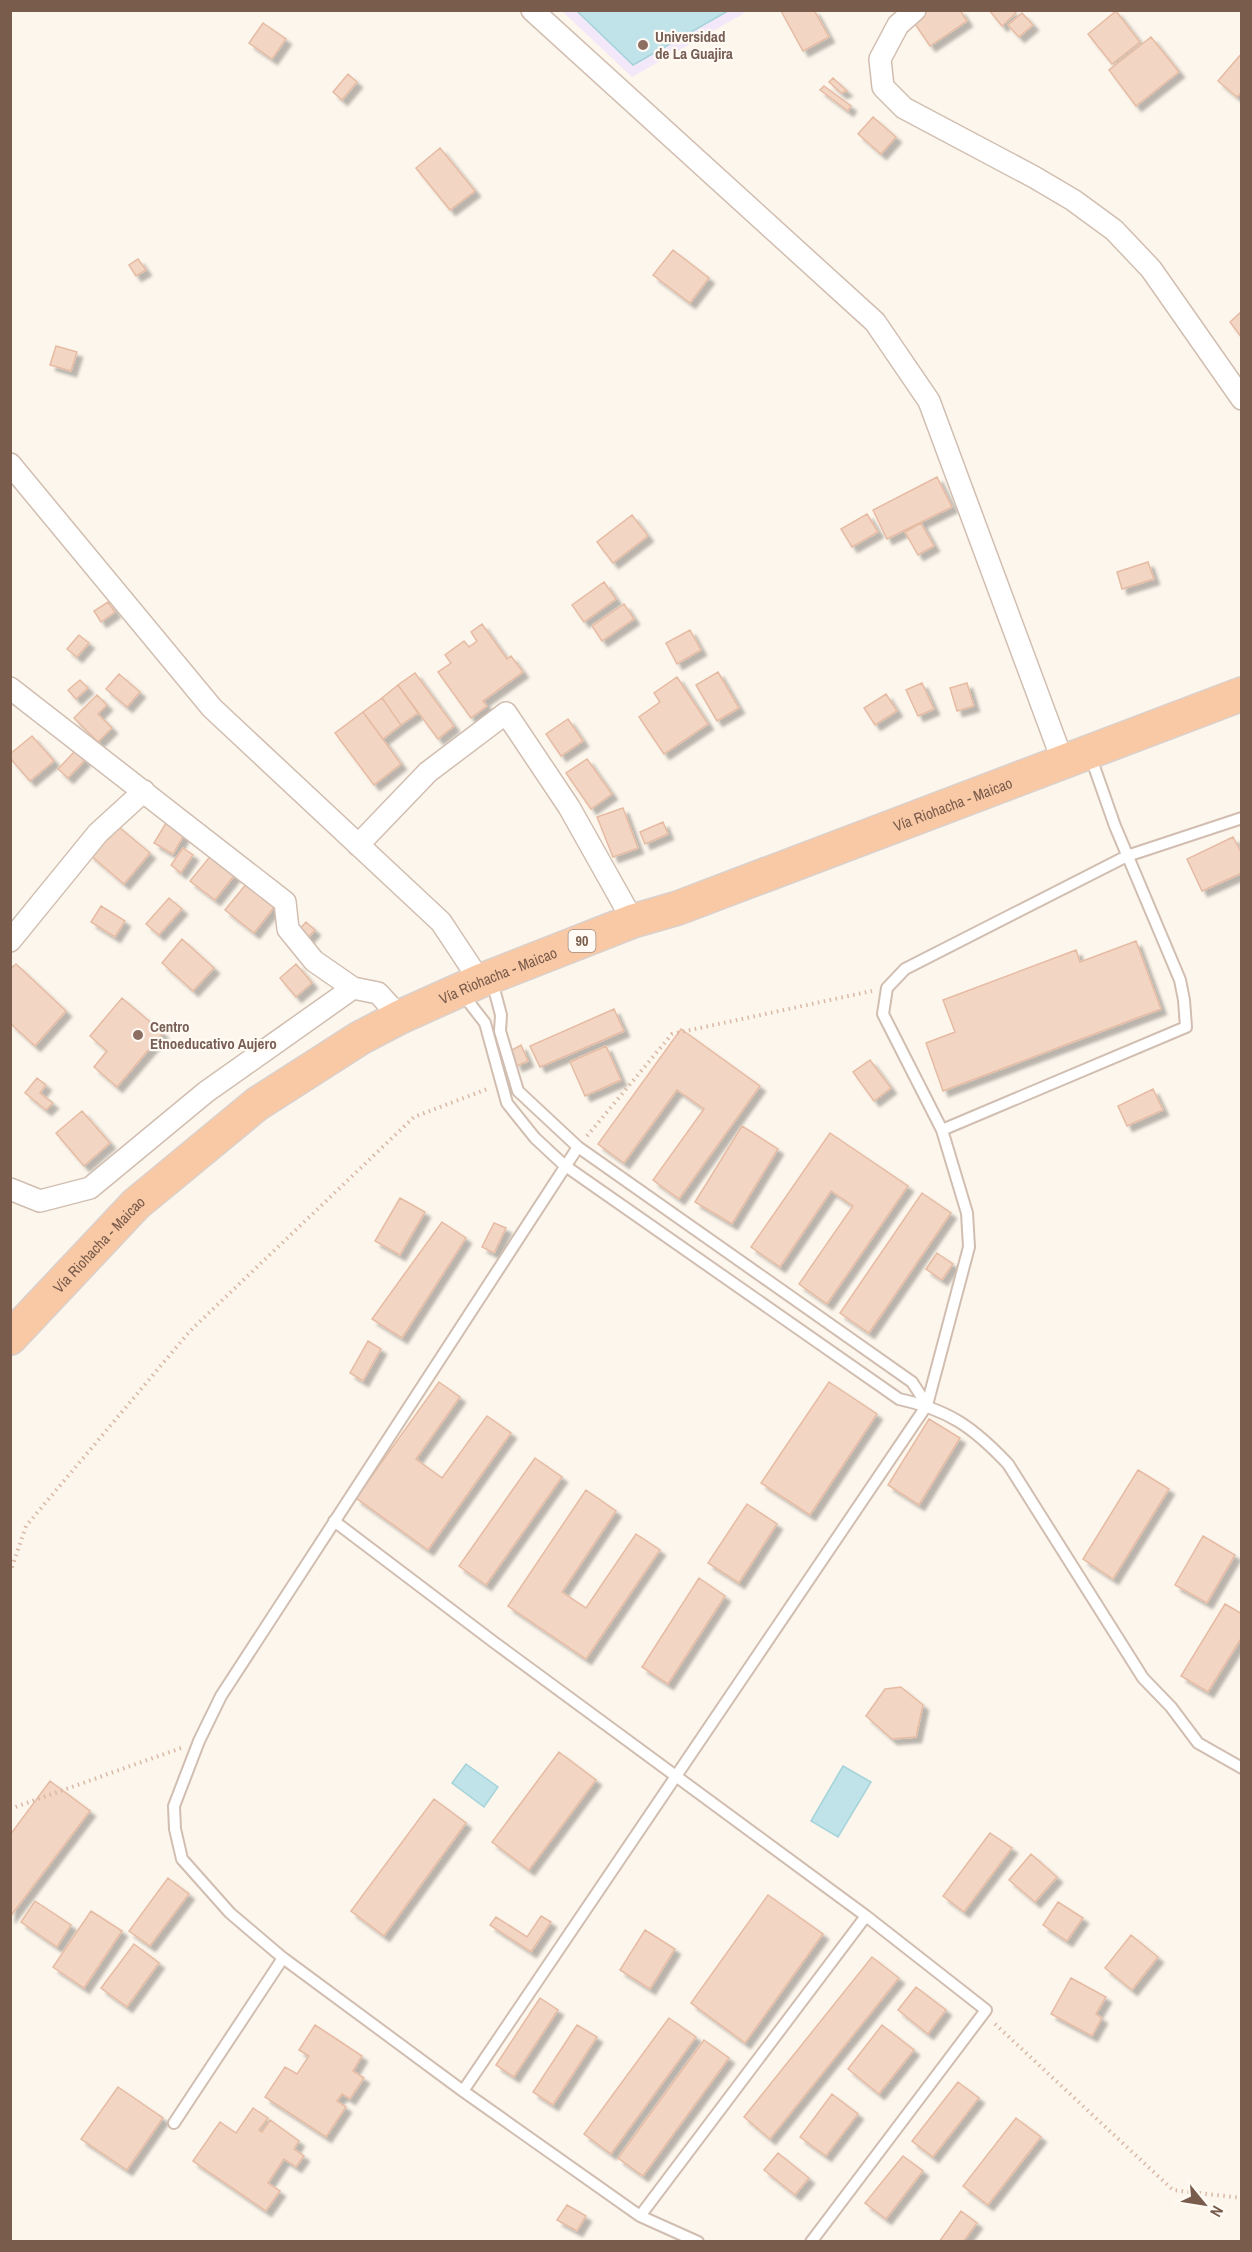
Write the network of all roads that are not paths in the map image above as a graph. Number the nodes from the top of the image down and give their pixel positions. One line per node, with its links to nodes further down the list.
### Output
1 (532, 10): 7 (street)
2 (915, 10): 3 (street)
3 (1242, 399)
4 (10, 464): 10 (street)
5 (10, 688): 8 (street)
6 (1242, 694): 7 (highway, Vía Riohacha - Maicao / 90)
7 (1076, 757): 11 (lane); 12 (highway, Vía Riohacha - Maicao / 90)
8 (144, 791): 13 (street); 15 (street)
9 (1242, 818): 11 (lane)
10 (358, 845): 12 (street); 14 (street)
11 (1127, 856): 19 (lane); 19 (lane)
12 (633, 921): 14 (highway, Vía Riohacha - Maicao / 90)
13 (10, 941)
14 (477, 982): 16 (lane); 17 (highway, Vía Riohacha - Maicao / 90); 18 (lane)
15 (353, 988): 17 (street); 22 (street)
16 (501, 1015): 18 (lane); 20 (lane)
17 (400, 1017): 23 (highway, Vía Riohacha - Maicao / 90)
18 (484, 1023): 21 (lane)
19 (942, 1130): 24 (lane)
20 (578, 1147): 21 (lane); 24 (lane)
21 (564, 1165): 24 (lane); 25 (lane)
22 (10, 1189)
23 (10, 1338)
24 (927, 1405): 26 (lane); 27 (lane)
25 (334, 1521): 27 (lane); 29 (lane)
26 (1242, 1768)
27 (677, 1776): 28 (lane); 30 (lane)
28 (866, 1916): 32 (lane); 34 (lane)
29 (283, 1958): 30 (lane); 31 (lane)
30 (463, 2091): 32 (lane)
31 (174, 2123)
32 (640, 2216): 33 (lane)
33 (698, 2241)
34 (811, 2241)

